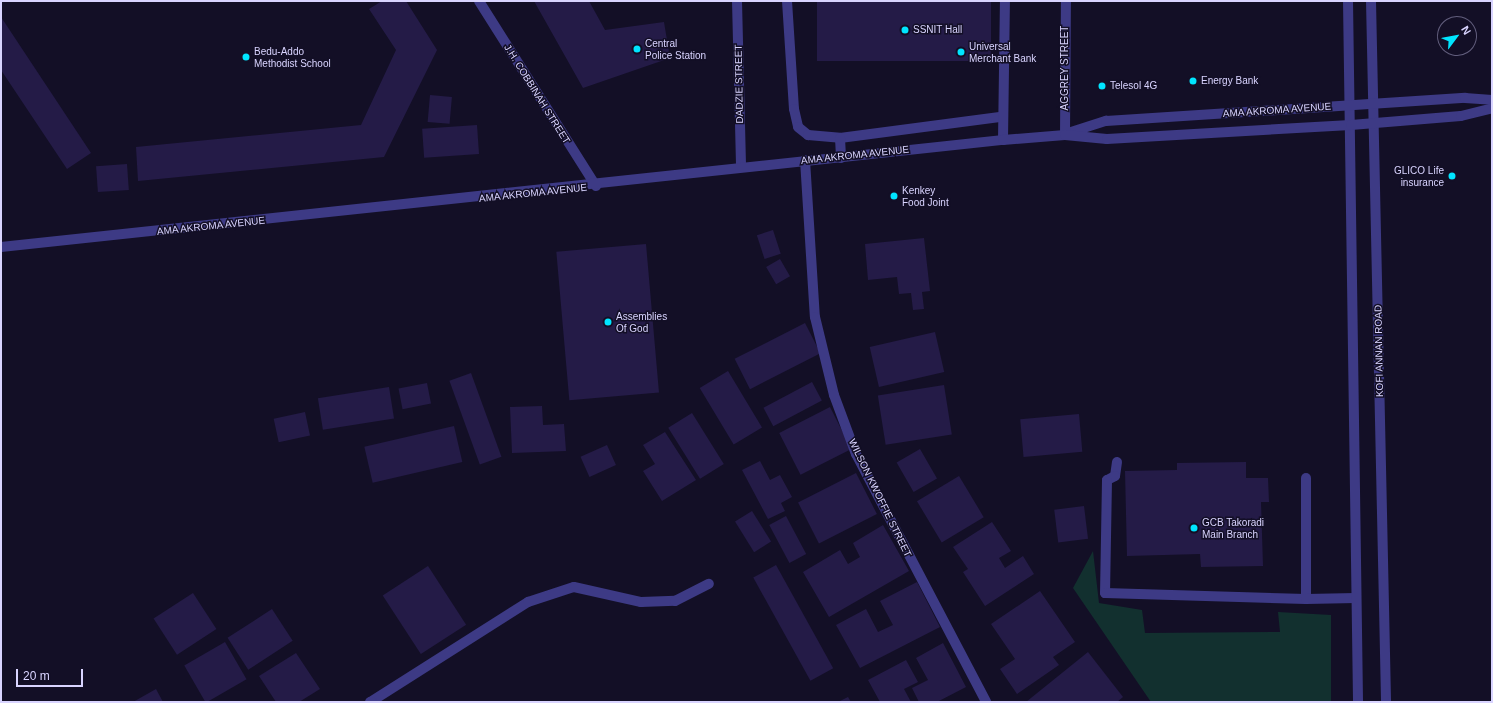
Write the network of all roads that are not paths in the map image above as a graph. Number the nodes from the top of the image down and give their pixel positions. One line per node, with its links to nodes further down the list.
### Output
1 (479, 1): 21 (street, J.H. COBBINAH STREET)
2 (737, 1): 20 (street, DADZIE STREET)
3 (787, 1): 16 (street)
4 (1005, 1): 12 (street)
5 (1066, 1): 15 (street, AGGREY STREET)
6 (1348, 1): 10 (street)
7 (1371, 1): 9 (street, KOFI ANNAN ROAD)
8 (1492, 100): 9 (street, AMA AKROMA AVENUE)
9 (1374, 104): 10 (street, AMA AKROMA AVENUE); 13 (street, KOFI ANNAN ROAD)
10 (1350, 106): 14 (street); 15 (street, AMA AKROMA AVENUE)
11 (1492, 108): 13 (street, AMA AKROMA AVENUE)
12 (1000, 117): 16 (street); 17 (street)
13 (1375, 124): 14 (street, AMA AKROMA AVENUE); 31 (street, KOFI ANNAN ROAD)
14 (1351, 125): 15 (street, AMA AKROMA AVENUE); 26 (street)
15 (1065, 135): 17 (street, AMA AKROMA AVENUE)
16 (840, 138): 18 (street)
17 (1002, 140): 18 (street, AMA AKROMA AVENUE)
18 (841, 158): 19 (street, AMA AKROMA AVENUE)
19 (805, 160): 20 (street, AMA AKROMA AVENUE); 29 (street, WILSON KWOFFIE STREET)
20 (741, 167): 21 (street, AMA AKROMA AVENUE)
21 (596, 186): 22 (street, AMA AKROMA AVENUE)
22 (1, 247)
23 (1117, 462): 27 (street)
24 (1306, 478): 27 (street)
25 (709, 584): 28 (street)
26 (1356, 598): 27 (street); 30 (street)
27 (1306, 599)
28 (371, 702)
29 (986, 702)
30 (1358, 702)
31 (1386, 702)

